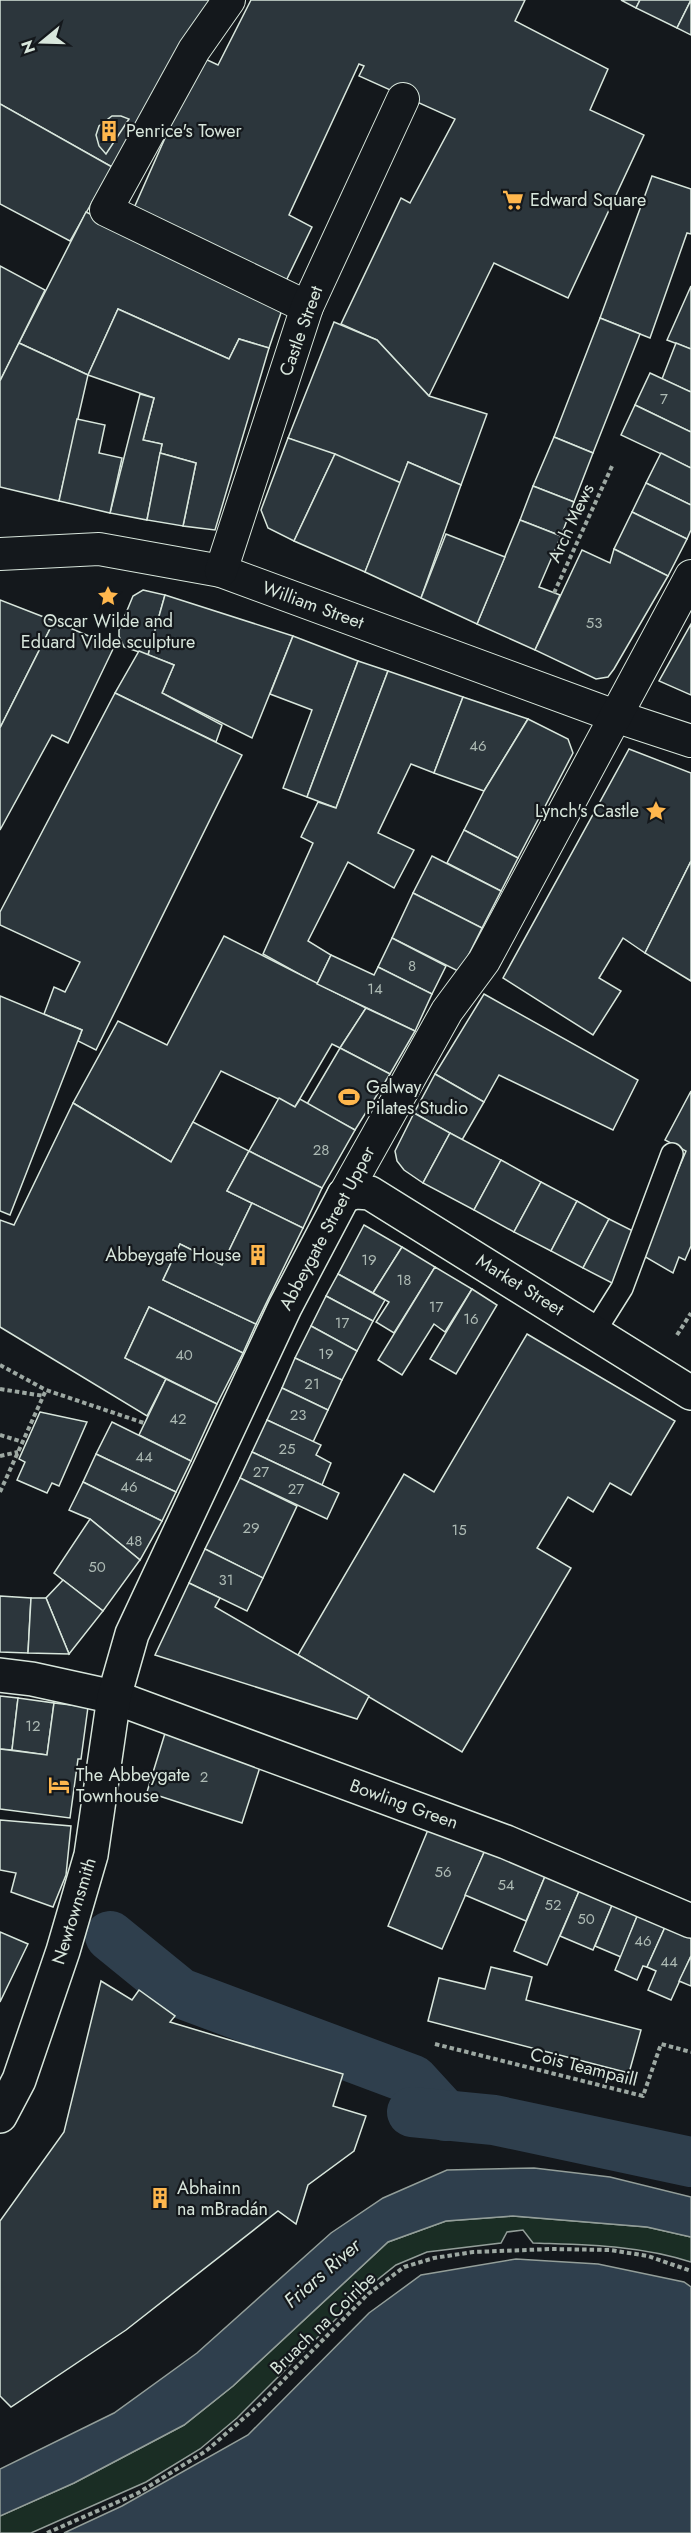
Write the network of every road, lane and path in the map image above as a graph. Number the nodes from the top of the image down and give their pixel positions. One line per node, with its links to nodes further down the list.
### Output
1 (229, 0): 3 (street)
2 (403, 99): 3 (street, Castle Street)
3 (307, 307): 6 (street, Castle Street)
4 (613, 464): 8 (path, Arch Mews)
5 (0, 554): 6 (street, William Street)
6 (221, 571): 9 (street, William Street)
7 (691, 576): 9 (street, Abbeygate Street Upper)
8 (554, 593)
9 (615, 716): 10 (street, William Street); 12 (street, Abbeygate Street Upper)
10 (691, 741)
11 (672, 1154): 14 (lane)
12 (344, 1195): 14 (street, Market Street); 28 (street, Abbeygate Street Upper)
13 (691, 1313): 15 (path)
14 (595, 1331): 19 (street, Market Street)
15 (677, 1336)
16 (0, 1365): 18 (path)
17 (0, 1389): 20 (path)
18 (46, 1390): 20 (path); 21 (path)
19 (691, 1393)
20 (44, 1396): 23 (path)
21 (144, 1423)
22 (0, 1435): 23 (path)
23 (23, 1442): 24 (path)
24 (18, 1452): 25 (path); 26 (path)
25 (0, 1456)
26 (0, 1492)
27 (0, 1675): 28 (street, Bowling Green)
28 (114, 1697): 29 (street, Bowling Green); 32 (street, Newtownsmith)
29 (691, 1922)
30 (435, 2044): 31 (path, Cois Teampaill)
31 (691, 2052)
32 (0, 2116)
33 (691, 2271): 34 (path, Bruach na Coiribe)
34 (47, 2533)

